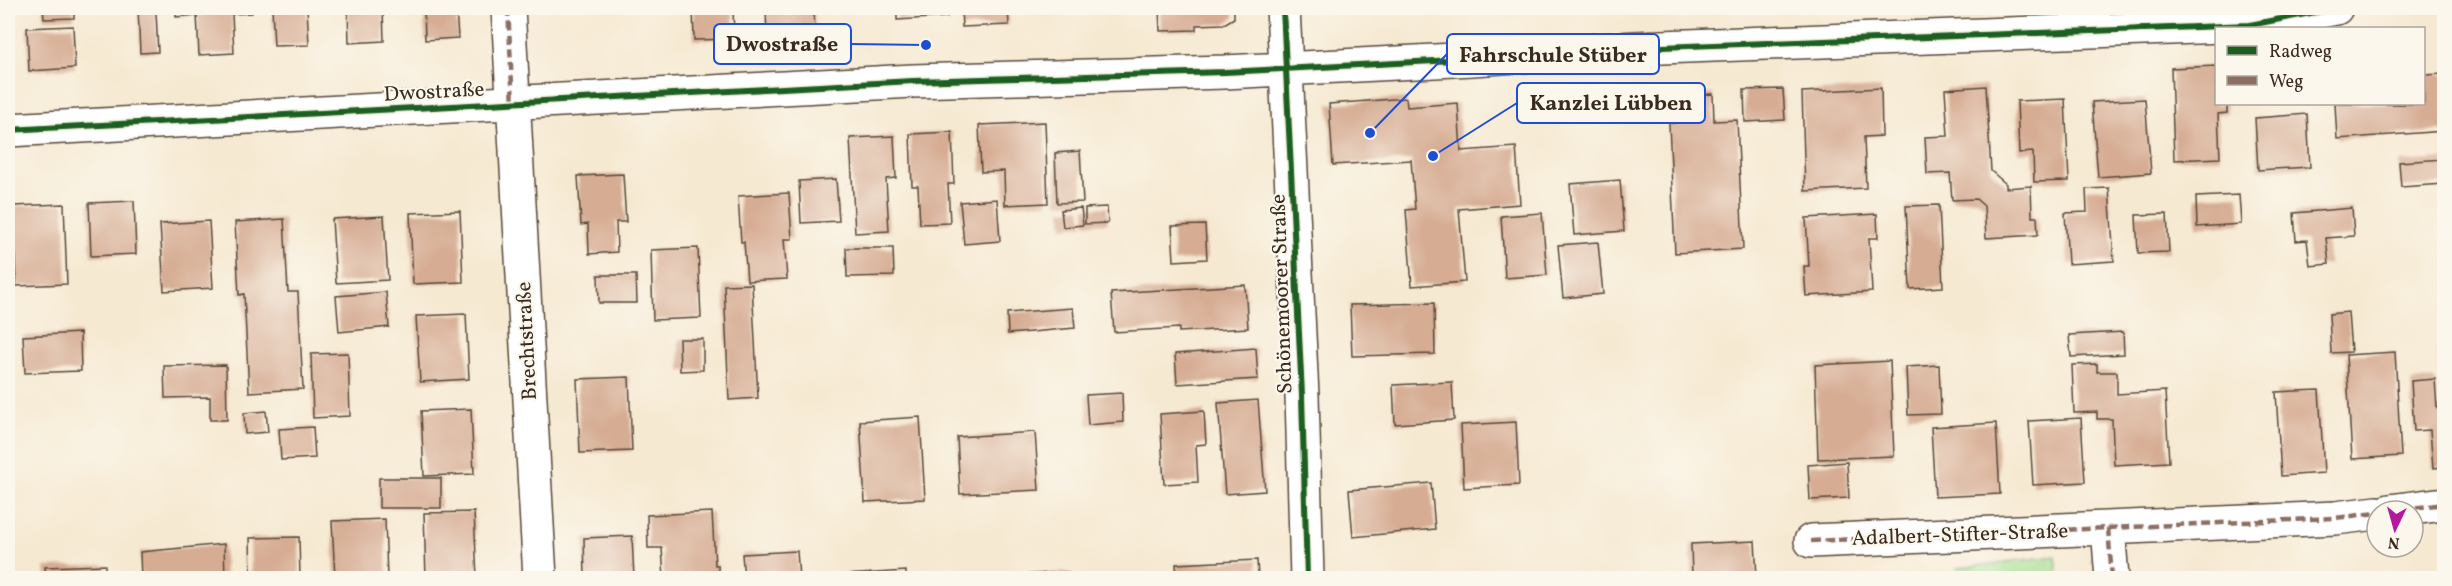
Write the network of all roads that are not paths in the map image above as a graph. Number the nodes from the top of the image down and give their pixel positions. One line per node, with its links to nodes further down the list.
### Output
1 (508, 8): 5 (street, Brechtstraße)
2 (1283, 8): 4 (street, Schönemoorer Straße)
3 (2336, 8): 4 (street, Dwostraße)
4 (1286, 69): 5 (street, Dwostraße); 13 (street, Schönemoorer Straße)
5 (513, 104): 6 (street, Dwostraße); 12 (street, Brechtstraße)
6 (8, 130)
7 (2445, 504): 8 (street)
8 (2425, 506)
9 (2365, 514): 10 (street, Adalbert-Stifter-Straße)
10 (2108, 528): 11 (street, Adalbert-Stifter-Straße); 14 (street)
11 (1811, 541)
12 (540, 579)
13 (1307, 579)
14 (2112, 579)

